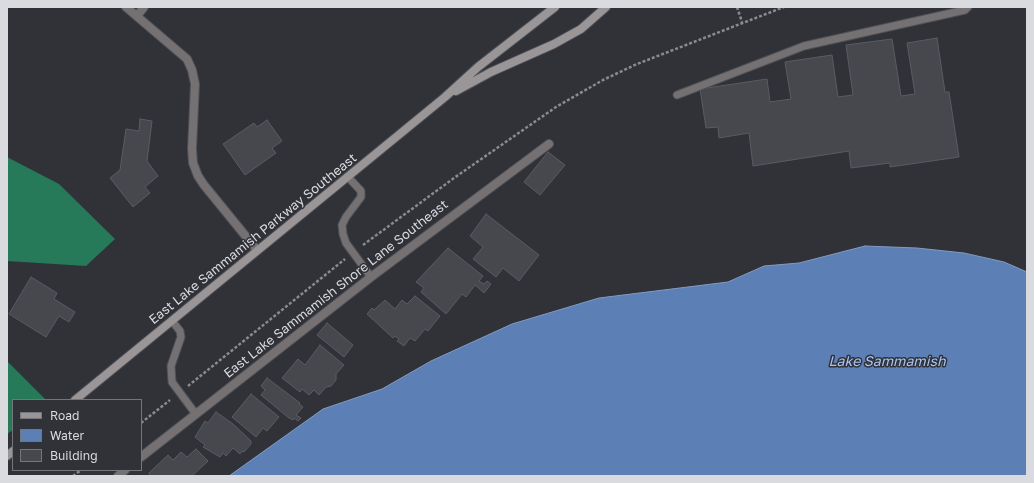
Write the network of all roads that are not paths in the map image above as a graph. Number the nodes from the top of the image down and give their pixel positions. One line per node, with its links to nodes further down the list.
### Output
1 (126, 7): 6 (street)
2 (144, 7): 6 (street)
3 (555, 7): 8 (main road, East Lake Sammamish Parkway Southeast)
4 (606, 7): 8 (main road, East Lake Sammamish Parkway Southeast)
5 (968, 7): 7 (lane)
6 (137, 16): 11 (street)
7 (677, 95)
8 (445, 97): 10 (main road, East Lake Sammamish Parkway Southeast)
9 (548, 144): 12 (street, East Lake Sammamish Shore Lane Southeast)
10 (348, 177): 11 (main road, East Lake Sammamish Parkway Southeast); 12 (lane)
11 (257, 250): 13 (main road, East Lake Sammamish Parkway Southeast)
12 (371, 277): 15 (street, East Lake Sammamish Shore Lane Southeast)
13 (172, 321): 14 (main road, East Lake Sammamish Parkway Southeast); 15 (lane)
14 (76, 399)
15 (195, 413): 16 (street, East Lake Sammamish Shore Lane Southeast)
16 (142, 456)

